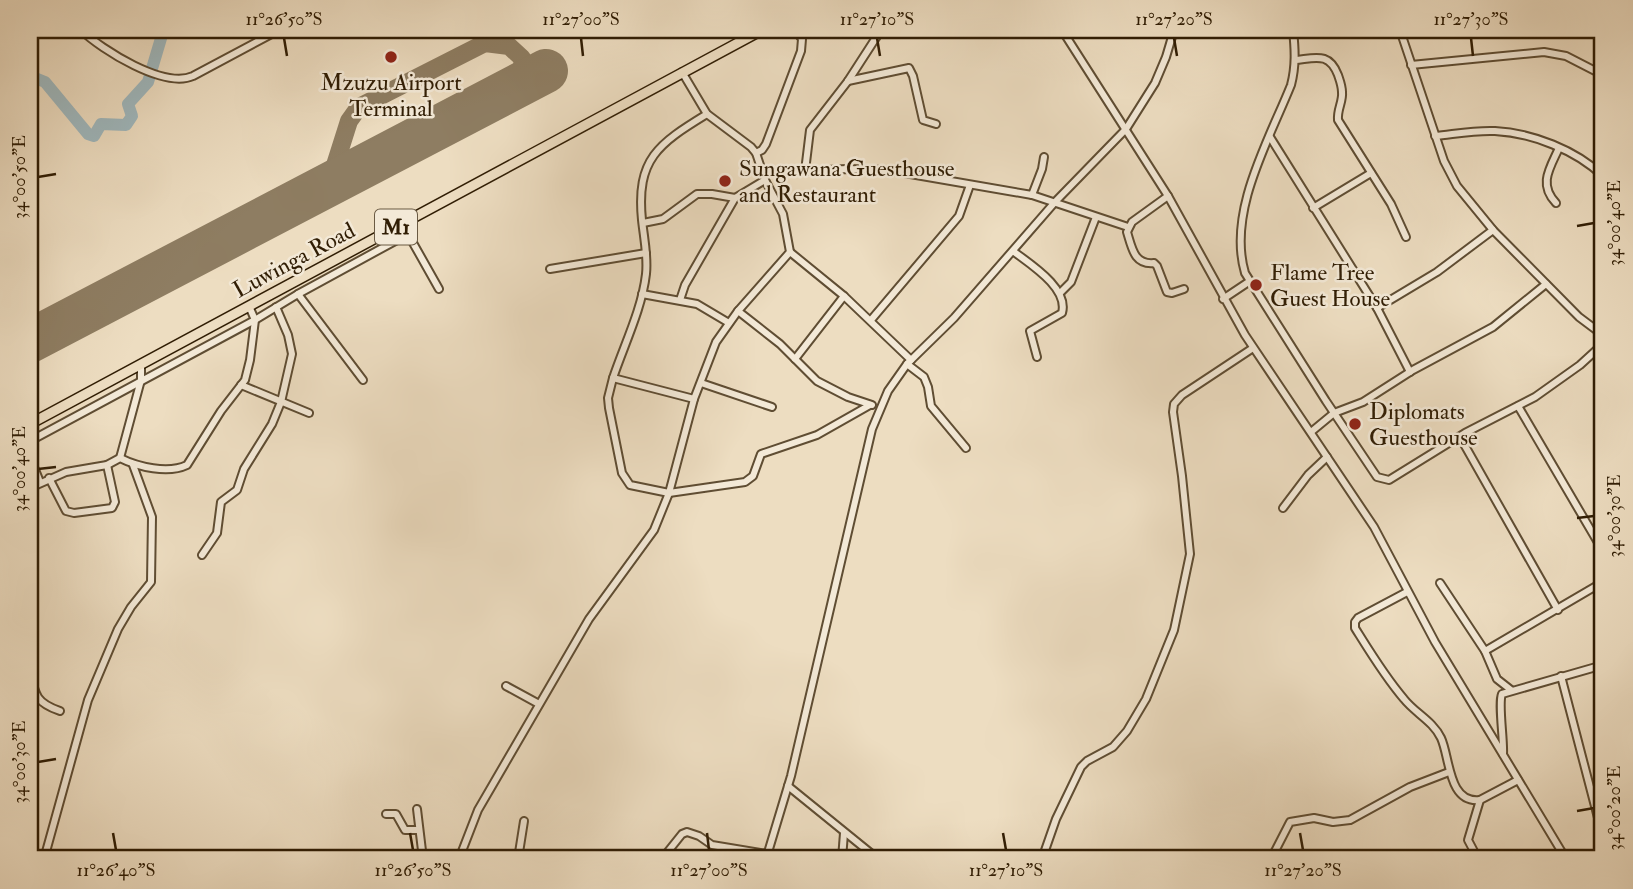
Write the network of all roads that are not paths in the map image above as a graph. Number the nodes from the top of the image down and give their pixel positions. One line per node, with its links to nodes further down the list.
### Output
1 (81, 30): 2 (street)
2 (279, 30)
3 (762, 30): 12 (highway, Luwinga Road / M1)
4 (795, 30): 21 (street)
5 (881, 30): 14 (street)
6 (1062, 30): 17 (street)
7 (1174, 30): 17 (street)
8 (1293, 30): 10 (street)
9 (1400, 30): 11 (street)
10 (1296, 60): 19 (street); 24 (street)
11 (1411, 65): 13 (street); 18 (street)
12 (682, 72): 15 (street); 35 (highway, Luwinga Road / M1)
13 (1603, 75)
14 (848, 81): 16 (street); 23 (street)
15 (707, 114): 21 (street); 36 (street)
16 (936, 124)
17 (1126, 129): 29 (street); 31 (street)
18 (1435, 136): 20 (street); 38 (street)
19 (1270, 137): 33 (street); 45 (street)
20 (1559, 148): 25 (street); 32 (street)
21 (756, 153): 26 (street)
22 (1044, 157): 28 (street)
23 (805, 171): 26 (street); 27 (street)
24 (1371, 173): 33 (street); 40 (street)
25 (1603, 176)
26 (764, 177): 30 (street); 42 (street)
27 (970, 185): 28 (street); 60 (street)
28 (1032, 195): 31 (street)
29 (1168, 196): 37 (street); 53 (street)
30 (735, 198): 36 (street); 54 (street)
31 (1055, 202): 34 (street); 41 (street)
32 (1556, 203)
33 (1313, 208): 57 (street)
34 (1096, 217): 37 (street); 49 (street)
35 (404, 223): 39 (street); 55 (highway, Luwinga Road / M1)
36 (643, 223): 43 (street)
37 (1128, 227): 48 (street)
38 (1493, 230): 46 (street); 57 (street)
39 (408, 234): 47 (street); 50 (street)
40 (1406, 237)
41 (1013, 251): 49 (street); 67 (street)
42 (790, 252): 52 (street); 58 (street)
43 (646, 253): 44 (street); 51 (street)
44 (550, 269)
45 (1250, 281): 53 (street); 85 (street)
46 (1546, 284): 62 (street); 69 (street)
47 (439, 289)
48 (1184, 289)
49 (1060, 293): 65 (street)
50 (298, 294): 56 (street); 72 (street)
51 (642, 294): 54 (street); 70 (street)
52 (844, 296): 60 (street); 66 (street)
53 (1223, 299): 64 (street)
54 (680, 300): 61 (street)
55 (249, 306): 59 (street); 68 (highway, Luwinga Road / M1)
56 (276, 307): 59 (street); 77 (street)
57 (1377, 308): 69 (street)
58 (738, 311): 61 (street); 66 (street)
59 (255, 320): 71 (street); 74 (street)
60 (871, 320): 67 (street)
61 (729, 323): 73 (street)
62 (1603, 335)
63 (1603, 344): 80 (street)
64 (1253, 348): 89 (street); 137 (street)
65 (1037, 357)
66 (795, 359): 78 (street)
67 (909, 362): 79 (street); 93 (street)
68 (141, 364): 71 (street); 75 (highway, Luwinga Road / M1)
69 (1410, 372): 85 (street)
70 (613, 378): 76 (street); 102 (street)
71 (141, 380): 81 (street); 96 (street)
72 (363, 380)
73 (701, 383): 76 (street); 82 (street)
74 (242, 385): 77 (street); 98 (street)
75 (94, 389): 81 (street); 83 (highway, Luwinga Road / M1)
76 (694, 399): 102 (street)
77 (281, 402): 84 (street); 105 (street)
78 (870, 405): 79 (street); 102 (street)
79 (881, 405): 121 (street)
80 (1518, 406): 91 (street); 104 (street)
81 (91, 407): 88 (street)
82 (772, 407)
83 (51, 413): 86 (highway, Luwinga Road / M1); 88 (street)
84 (309, 413)
85 (1334, 413): 89 (street); 91 (street)
86 (39, 419): 87 (highway, Luwinga Road / M1); 90 (street)
87 (30, 424)
88 (54, 428): 90 (street)
89 (1311, 432): 95 (street)
90 (42, 434): 92 (street)
91 (1460, 437): 109 (street)
92 (30, 441)
93 (966, 447)
94 (30, 457): 100 (street)
95 (1327, 457): 103 (street); 108 (street)
96 (120, 458): 97 (street); 98 (street)
97 (107, 465): 99 (street); 99 (street)
98 (133, 465): 130 (street)
99 (49, 478): 100 (street)
100 (40, 482): 101 (street)
101 (30, 488)
102 (669, 493): 116 (street)
103 (1283, 508)
104 (1603, 551)
105 (202, 555)
106 (1603, 582): 109 (street)
107 (1440, 583): 110 (street)
108 (1407, 592): 118 (street); 119 (street)
109 (1558, 610): 110 (street)
110 (1485, 651): 115 (street)
111 (1603, 665): 113 (street)
112 (30, 671): 117 (street)
113 (1561, 676): 115 (street); 128 (street)
114 (506, 686): 116 (street)
115 (1511, 690): 118 (street)
116 (539, 704): 132 (street)
117 (60, 711)
118 (1503, 754): 120 (street)
119 (1450, 772): 122 (street); 138 (street)
120 (1518, 780): 122 (street); 140 (street)
121 (788, 786): 127 (street); 129 (street)
122 (1480, 800): 139 (street)
123 (416, 809): 126 (street)
124 (386, 814): 126 (street)
125 (524, 821): 133 (street)
126 (419, 830): 131 (street)
127 (844, 833): 135 (street); 136 (street)
128 (1603, 837)
129 (766, 856): 134 (street)
130 (44, 859)
131 (424, 859)
132 (459, 859)
133 (518, 859)
134 (662, 859)
135 (842, 859)
136 (878, 859)
137 (1042, 859)
138 (1271, 859)
139 (1478, 859)
140 (1566, 859)

